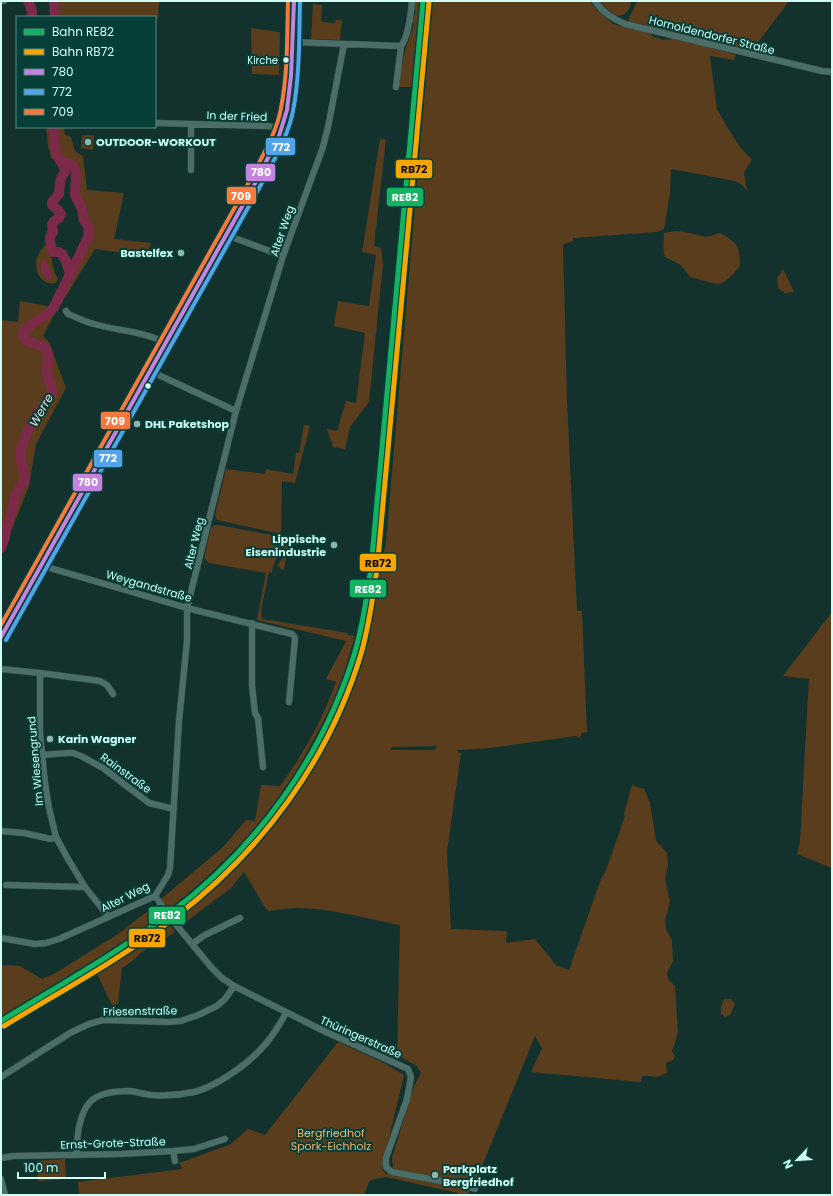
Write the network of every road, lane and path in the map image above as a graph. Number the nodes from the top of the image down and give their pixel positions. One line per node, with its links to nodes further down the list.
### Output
1 (1, 1): 2 (street)
2 (4, 1)
3 (294, 1): 6 (main road)
4 (412, 1): 8 (street)
5 (595, 1): 9 (street, Hornoldendorfer Straße)
6 (292, 42): 7 (street); 13 (main road)
7 (344, 44): 8 (street); 16 (street, Alter Weg)
8 (402, 46): 10 (street)
9 (832, 72)
10 (396, 87)
11 (156, 123): 12 (street, In der Fried)
12 (191, 124): 13 (street, In der Fried); 14 (street, In der Fried)
13 (282, 129): 15 (main road)
14 (191, 170)
15 (226, 235): 16 (street); 18 (main road)
16 (283, 256): 20 (street, Alter Weg)
17 (66, 311): 18 (street)
18 (165, 344): 19 (main road)
19 (150, 371): 20 (street); 21 (main road)
20 (236, 411): 22 (street, Alter Weg)
21 (42, 564): 22 (street, Weygandstraße); 24 (main road)
22 (187, 608): 23 (street, Weygandstraße); 31 (street, Alter Weg)
23 (252, 623): 28 (street, Weygandstraße); 30 (street)
24 (1, 637)
25 (1, 670): 26 (street)
26 (40, 673): 27 (street); 29 (street, Im Wiesengrund)
27 (113, 694)
28 (289, 702)
29 (42, 755): 31 (street, Rainstraße); 33 (street, Im Wiesengrund)
30 (263, 767)
31 (174, 809): 36 (street, Alter Weg)
32 (1, 830): 33 (street)
33 (56, 837): 35 (street, Im Wiesengrund)
34 (6, 885): 35 (street)
35 (86, 887): 38 (street, Im Wiesengrund)
36 (155, 896): 37 (street); 38 (street, Alter Weg)
37 (164, 910)
38 (108, 918): 41 (street, Alter Weg)
39 (240, 918): 42 (street)
40 (173, 921): 42 (street, Thüringerstraße)
41 (1, 938)
42 (192, 944): 43 (street, Thüringerstraße)
43 (234, 986): 44 (street, Thüringerstraße); 45 (street, Friesenstraße)
44 (286, 1013): 48 (street); 52 (street, Thüringerstraße)
45 (1, 1077)
46 (225, 1139): 47 (street, Ernst-Grote-Straße)
47 (174, 1151): 48 (street, Ernst-Grote-Straße); 50 (street)
48 (77, 1155): 49 (street, Ernst-Grote-Straße)
49 (1, 1158)
50 (175, 1161)
51 (1, 1179): 53 (street)
52 (475, 1189)
53 (5, 1195)

